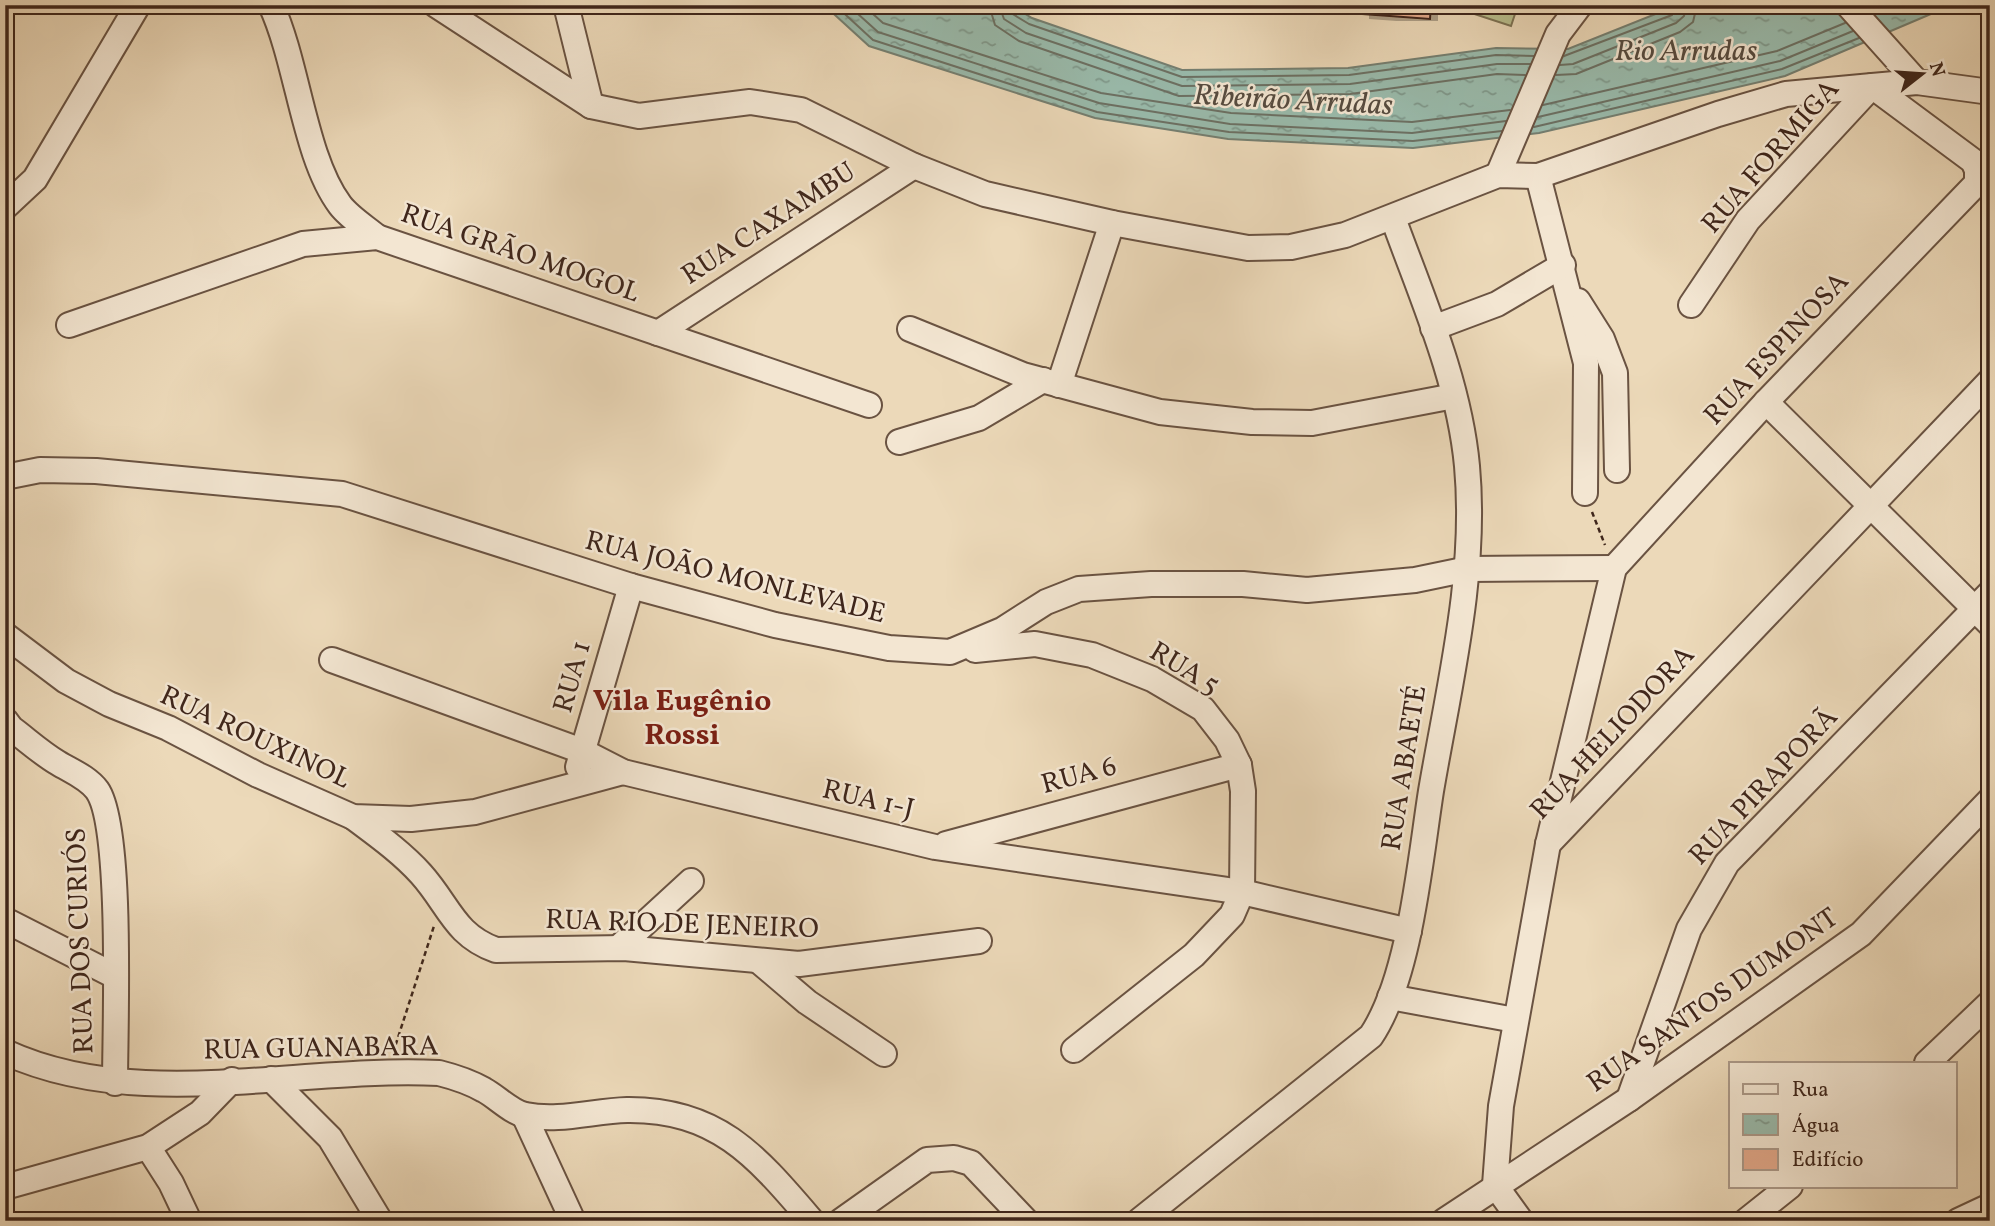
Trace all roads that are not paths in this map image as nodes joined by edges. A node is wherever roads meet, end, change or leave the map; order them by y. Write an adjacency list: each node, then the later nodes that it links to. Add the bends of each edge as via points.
1 (138, 5): 14 (street, via 35,179)
2 (271, 5): 17 (street, via 282,29 321,172 341,206)
3 (436, 5): 10 (street)
4 (566, 5): 10 (street)
5 (1579, 5): 12 (street, via 1558,34)
6 (1848, 5): 7 (street)
7 (1917, 82): 8 (street, RUA FORMIGA); 9 (street, RUA FORMIGA)
8 (1872, 86): 13 (street, via 1786,94); 19 (street, RUA FORMIGA, via 1748,220); 27 (street, RUA ESPINOSA, via 1973,161 1977,183)
9 (1990, 92)
10 (592, 106): 11 (street, via 639,116 750,102 801,110)
11 (914, 166): 16 (street, via 985,194); 23 (street, RUA CAXAMBU)
12 (1498, 175): 13 (street); 15 (street)
13 (1538, 176): 18 (street)
14 (5, 207)
15 (1393, 218): 16 (street, via 1345,235 1259,248); 21 (street, RUA ABAETÉ)
16 (1112, 223): 25 (street)
17 (377, 237): 20 (street, RUA GRÃO MOGOL, via 303,244); 23 (street, RUA GRÃO MOGOL)
18 (1565, 275): 21 (street); 30 (street, via 1612,359); 32 (street, via 1586,363)
19 (1691, 305)
20 (69, 325)
21 (1433, 328): 26 (street, RUA ABAETÉ)
22 (910, 329): 25 (street)
23 (658, 333): 28 (street, RUA GRÃO MOGOL)
24 (1990, 381): 33 (street, RUA HELIODORA)
25 (1051, 383): 26 (street, via 1160,412 1252,422 1312,423); 29 (street, via 979,418)
26 (1454, 396): 35 (street, RUA ABAETÉ, via 1466,466)
27 (1766, 402): 33 (street); 34 (street, RUA ESPINOSA)
28 (869, 405)
29 (899, 442)
30 (1617, 470)
31 (5, 477): 36 (street, RUA JOÃO MONLEVADE, via 40,470 96,471 342,494)
32 (1585, 493)
33 (1870, 506): 37 (street); 48 (street, RUA HELIODORA)
34 (1614, 568): 35 (street, RUA JOÃO MONLEVADE); 48 (street)
35 (1468, 569): 39 (street, RUA JOÃO MONLEVADE, via 1415,580 1307,590 1230,584 1079,589); 53 (street, RUA ABAETÉ)
36 (631, 586): 39 (street, RUA JOÃO MONLEVADE, via 775,625 889,649); 42 (street, RUA 1)
37 (1985, 609): 68 (street, RUA PIRAPORÃ, via 1727,863 1689,929)
38 (5, 635): 47 (street, RUA ROUXINOL, via 66,681 109,704)
39 (950, 652): 43 (street, RUA 5, via 1035,644 1092,655 1152,679 1203,709)
40 (332, 660): 42 (street, RUA 1-J)
41 (5, 720): 57 (street, RUA DOS CURIÓS, via 97,791 108,818 113,856)
42 (582, 751): 44 (street, RUA 1-J); 45 (street, RUA 1)
43 (1239, 765): 49 (street, RUA 6); 51 (street, RUA 5)
44 (623, 772): 45 (street, RUA ROUXINOL); 49 (street, RUA 1-J)
45 (574, 785): 47 (street, RUA ROUXINOL, via 475,812 411,819)
46 (1990, 800): 68 (street, RUA SANTOS DUMONT, via 1861,934)
47 (353, 817): 55 (street, RUA RIO DE JENEIRO, via 398,851 461,930 477,943 496,950)
48 (1548, 844): 60 (street, RUA HELIODORA)
49 (935, 847): 51 (street, RUA 1-J)
50 (691, 881): 55 (street)
51 (1242, 892): 53 (street, RUA 1-J); 61 (street, via 1232,915 1194,956)
52 (5, 920): 57 (street)
53 (1409, 931): 58 (street, RUA ABAETÉ)
54 (979, 941): 56 (street, RUA RIO DE JENEIRO, via 799,964)
55 (618, 948): 56 (street, RUA RIO DE JENEIRO)
56 (760, 962): 63 (street, via 807,1002)
57 (115, 976): 67 (street, RUA DOS CURIÓS)
58 (1390, 997): 60 (street); 75 (street, RUA ABAETÉ, via 1371,1036)
59 (1990, 1003): 64 (street)
60 (1515, 1020): 72 (street, RUA HELIODORA)
61 (1074, 1050)
62 (5, 1052): 67 (street, RUA GUANABARA, via 52,1071)
63 (884, 1054)
64 (1928, 1062)
65 (271, 1079): 66 (street, RUA GUANABARA); 69 (street, RUA GUANABARA, via 439,1073 484,1090); 77 (street, via 330,1138)
66 (232, 1080): 67 (street, RUA GUANABARA); 70 (street, via 200,1114)
67 (115, 1083)
68 (1629, 1099): 72 (street, RUA SANTOS DUMONT)
69 (524, 1115): 78 (street); 79 (street, RUA GUANABARA, via 568,1117 625,1110 709,1125 730,1137 775,1177)
70 (148, 1147): 71 (street); 76 (street)
71 (7, 1184)
72 (1495, 1185): 83 (street, RUA SANTOS DUMONT); 84 (street)
73 (1787, 1188): 85 (street)
74 (1988, 1211): 86 (street)
75 (1161, 1212): 82 (street, RUA ABAETÉ)
76 (189, 1221)
77 (380, 1221)
78 (573, 1221)
79 (812, 1221)
80 (841, 1221): 81 (street, via 927,1160 954,1158 971,1163)
81 (1026, 1221)
82 (1139, 1221)
83 (1444, 1221)
84 (1521, 1221)
85 (1746, 1221)
86 (1958, 1221)

